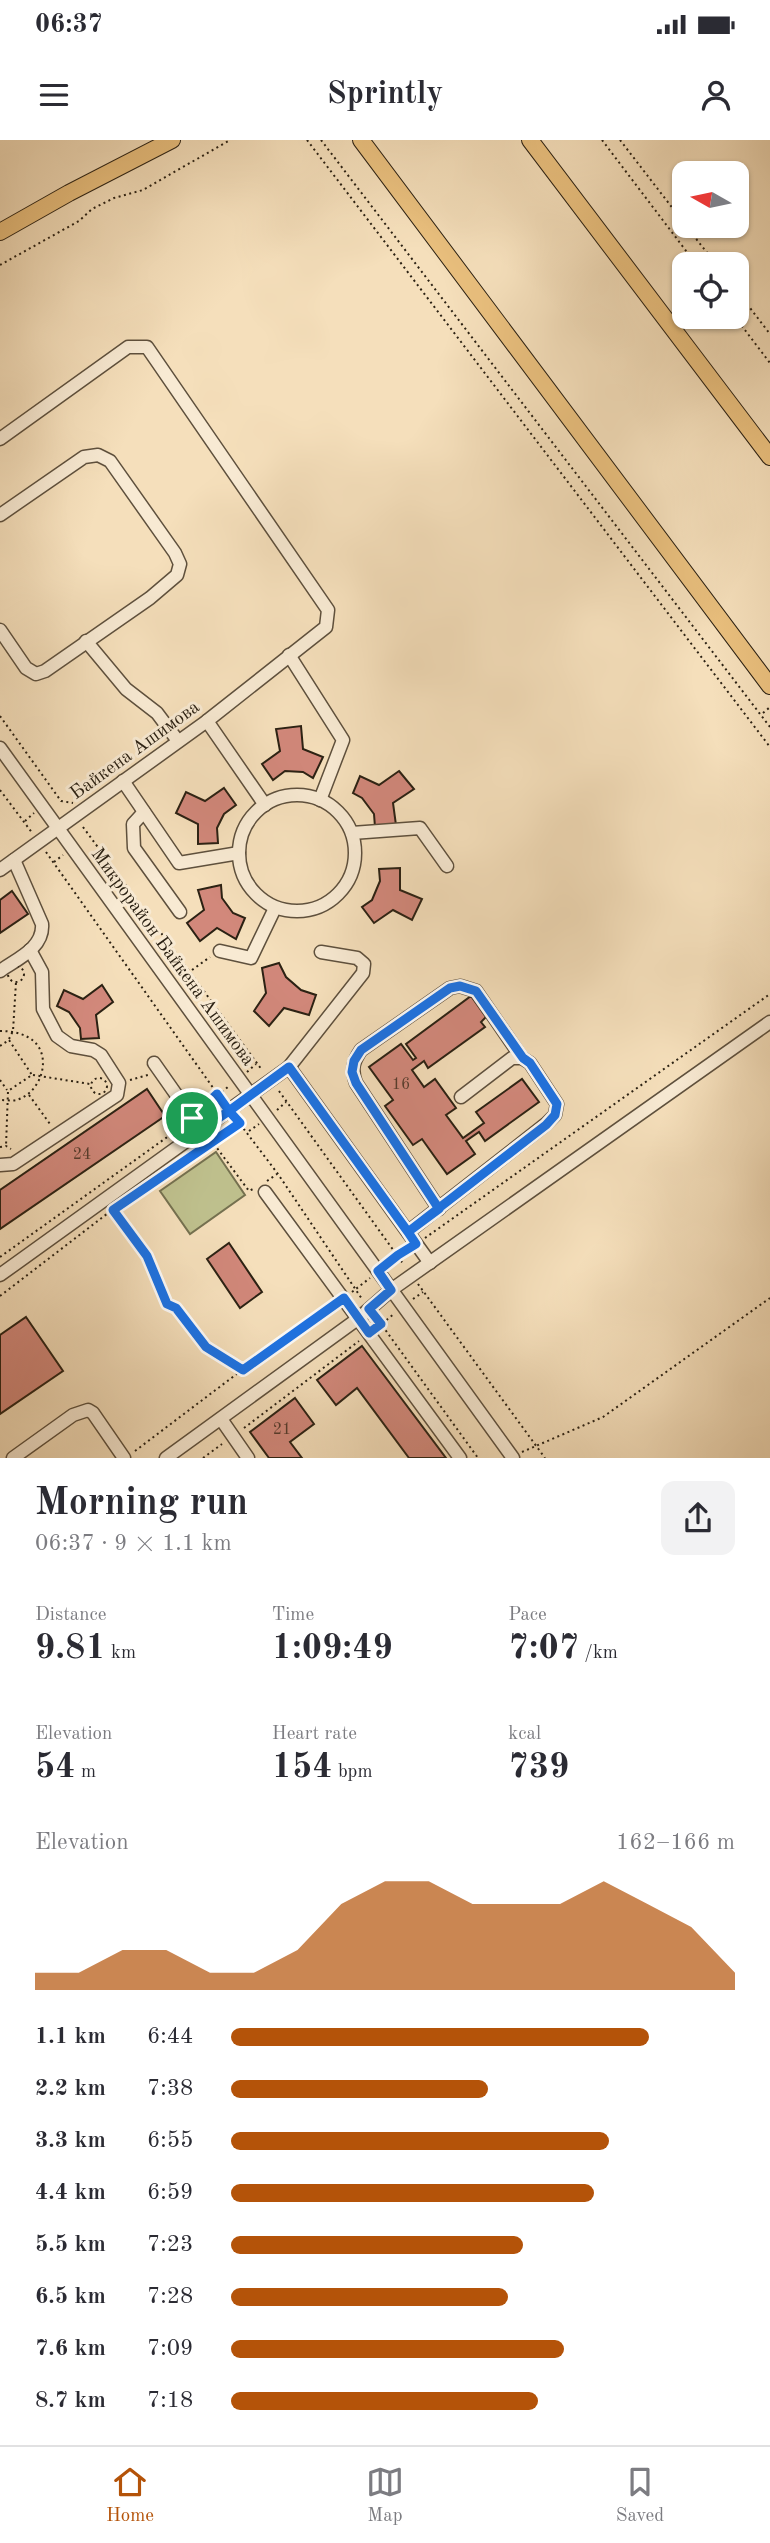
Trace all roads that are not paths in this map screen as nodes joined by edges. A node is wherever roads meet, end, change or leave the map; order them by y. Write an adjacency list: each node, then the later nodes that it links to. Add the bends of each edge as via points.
1 (172, 140): 4 (main road)
2 (360, 140): 11 (main road)
3 (530, 140): 6 (main road)
4 (0, 232)
5 (0, 439): 10 (street, Байкена Ашимова, via 128,347 147,347 328,610 326,627)
6 (770, 457)
7 (0, 515): 9 (street, via 84,457 98,455 110,461 175,553 180,564 177,575)
8 (0, 630): 9 (street, via 26,668 36,674)
9 (86, 641): 13 (street, via 126,689 157,713)
10 (289, 655): 12 (street, Байкена Ашимова); 16 (street, via 342,740)
11 (770, 685)
12 (207, 721): 13 (street, Байкена Ашимова); 17 (street)
13 (178, 741): 15 (street, Байкена Ашимова)
14 (0, 748): 19 (street, Микрорайон Байкена Ашимова)
15 (123, 781): 18 (street); 19 (street, Байкена Ашимова)
16 (320, 800): 17 (street, via 291,795); 20 (street, via 342,816)
17 (265, 805): 21 (street, via 245,827)
18 (144, 812): 21 (street, via 179,863); 26 (street, via 133,824 134,848)
19 (58, 827): 22 (street, Байкена Ашимова); 35 (street, Микрорайон Байкена Ашимова)
20 (352, 833): 23 (street, via 420,828); 25 (street, via 353,871 330,902 313,910)
21 (239, 853): 25 (street, via 246,883)
22 (13, 860): 24 (street, Байкена Ашимова); 27 (street, via 42,924 38,944)
23 (447, 866)
24 (0, 870)
25 (275, 908): 28 (street, via 251,958)
26 (180, 912)
27 (30, 950): 30 (street); 38 (street, via 42,972 43,1009 57,1036 71,1046 101,1055 119,1083 117,1095 13,1164)
28 (220, 951)
29 (321, 953): 34 (street, via 358,958 364,964 363,973)
30 (0, 971)
31 (770, 1022): 42 (street)
32 (523, 1058): 36 (street, via 512,1058); 40 (street, via 557,1104 555,1115); 40 (street, via 476,991 460,986 439,995 361,1050 354,1061 356,1083)
33 (157, 1067): 37 (street)
34 (289, 1067): 35 (street); 41 (street)
35 (251, 1096): 37 (street); 44 (street, Микрорайон Байкена Ашимова)
36 (461, 1097)
37 (201, 1130): 43 (street)
38 (0, 1165)
39 (260, 1188): 45 (street)
40 (439, 1209): 41 (street)
41 (408, 1232): 42 (street)
42 (430, 1263): 44 (street)
43 (0, 1275)
44 (391, 1290): 45 (street); 47 (street, Микрорайон Байкена Ашимова)
45 (359, 1318): 46 (street); 52 (street)
46 (220, 1419): 50 (street); 51 (street)
47 (512, 1457)
48 (13, 1458): 49 (street, via 88,1410)
49 (125, 1458)
50 (166, 1458)
51 (248, 1458)
52 (460, 1458)

